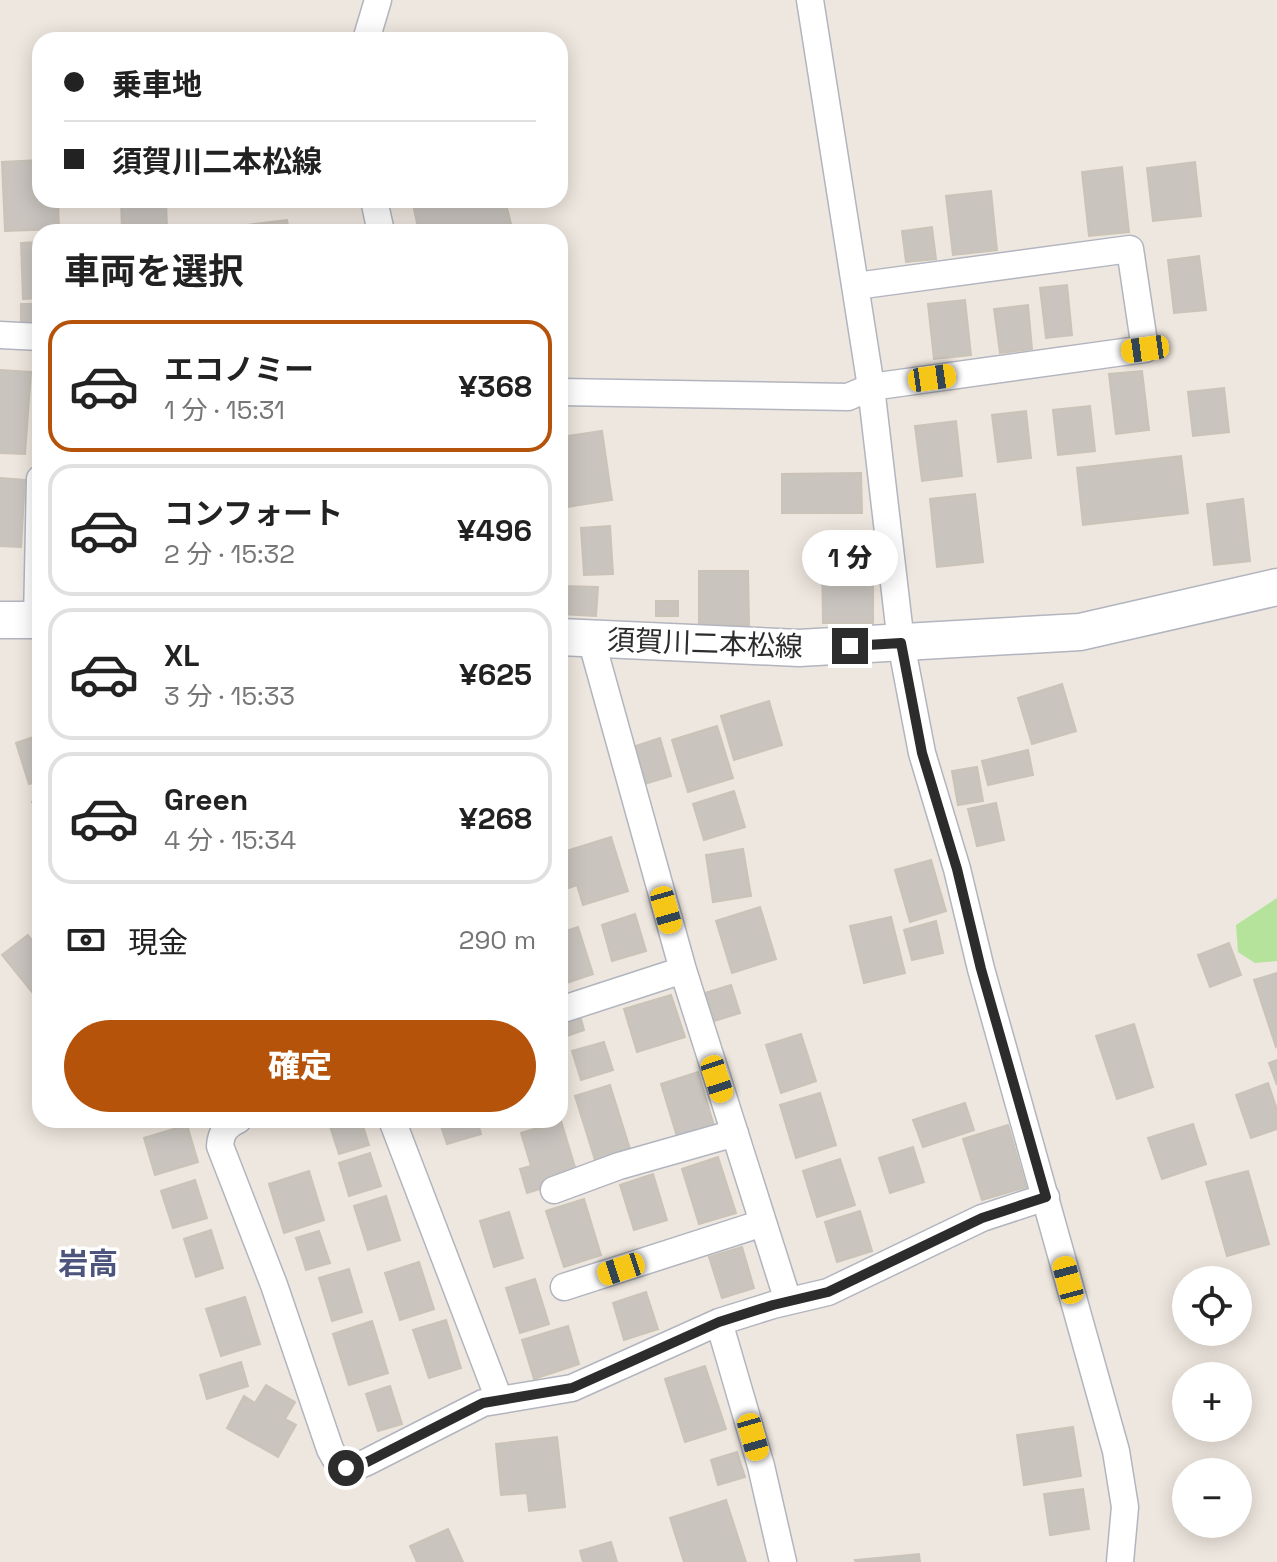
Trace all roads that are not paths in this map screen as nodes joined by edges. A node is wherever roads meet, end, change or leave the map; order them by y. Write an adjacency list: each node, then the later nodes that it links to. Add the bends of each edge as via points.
1 (378, 0): 3 (street)
2 (810, 0): 4 (street)
3 (368, 32)
4 (856, 286): 7 (street); 7 (street, via 1130,249 1145,349)
5 (0, 335): 6 (street)
6 (32, 337)
7 (871, 387): 8 (street, via 848,397); 13 (street)
8 (568, 392)
9 (1277, 587): 13 (main road, 須賀川二本松線, via 1080,632)
10 (0, 620): 11 (main road)
11 (32, 620)
12 (575, 638): 13 (main road, 須賀川二本松線, via 799,648); 14 (street)
13 (901, 643): 20 (street, via 922,753)
14 (683, 970): 15 (street); 18 (street)
15 (568, 1007)
16 (226, 1128): 25 (street, via 220,1146 338,1465 354,1468 458,1414)
17 (395, 1128): 25 (street)
18 (735, 1133): 19 (street); 21 (street)
19 (554, 1190)
20 (1046, 1197): 23 (street, via 982,1218 828,1292); 27 (street, via 1116,1451 1125,1507)
21 (763, 1223): 22 (street); 23 (street)
22 (564, 1287)
23 (788, 1301): 24 (street)
24 (719, 1322): 25 (street, via 572,1388); 26 (street)
25 (499, 1399)
26 (783, 1562)
27 (1120, 1562)

